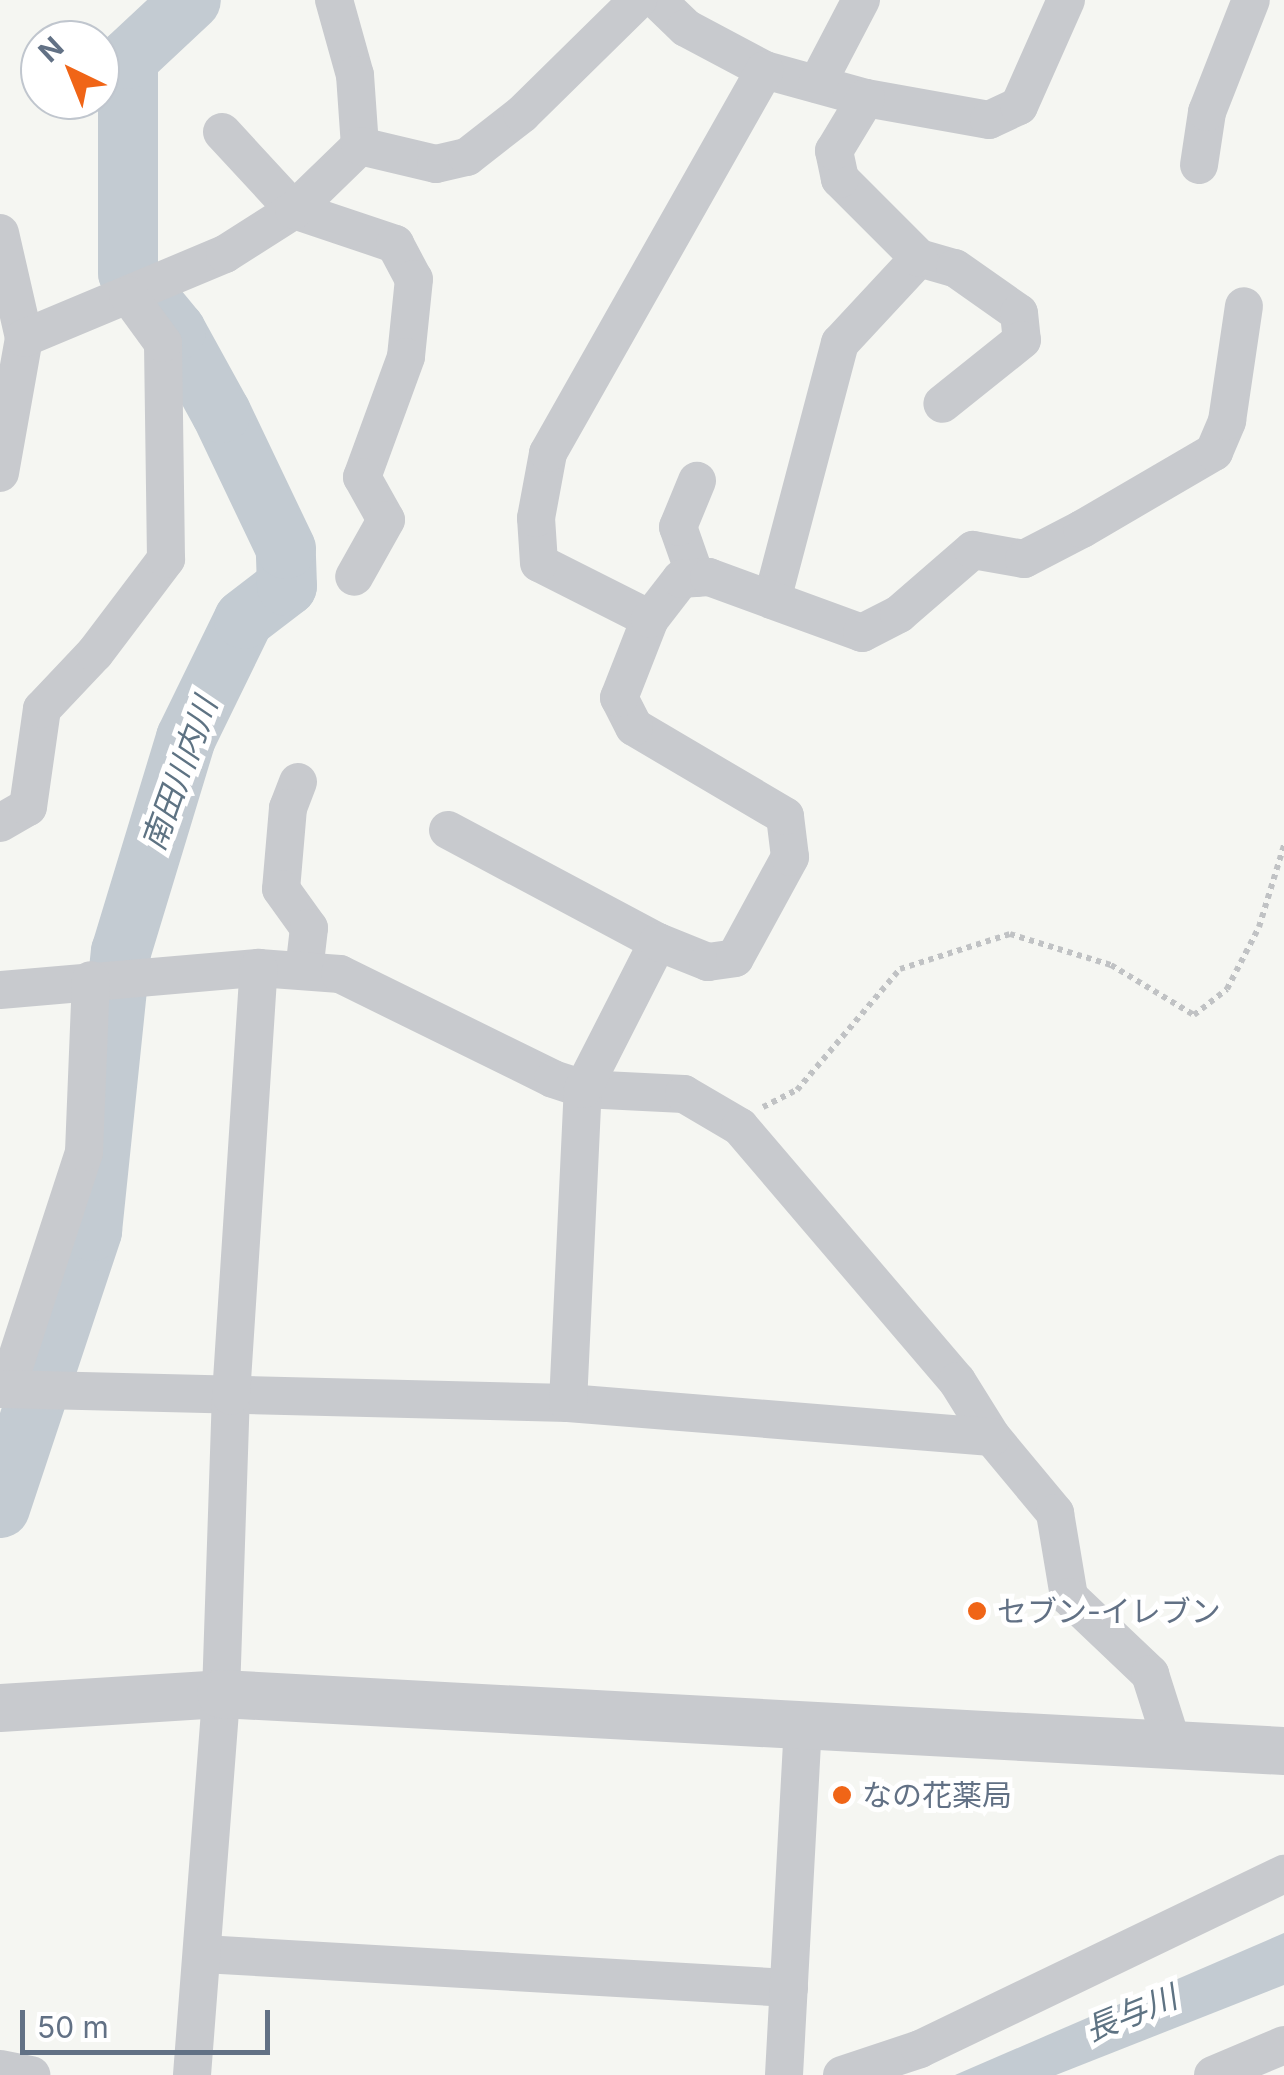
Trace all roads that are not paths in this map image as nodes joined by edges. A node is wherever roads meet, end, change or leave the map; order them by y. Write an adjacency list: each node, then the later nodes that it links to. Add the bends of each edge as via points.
1 (334, 0): 11 (street, via 356,75)
2 (638, 0): 11 (street, via 522,114 467,157 436,164)
3 (658, 0): 7 (street, via 686,28)
4 (862, 0): 8 (street)
5 (1066, 0): 9 (street, via 1019,106 989,120)
6 (1251, 0): 12 (street, via 1207,112)
7 (765, 70): 8 (street); 25 (street, via 548,453 536,518 539,563)
8 (817, 84): 9 (street)
9 (866, 98): 15 (street, via 834,151 840,179)
10 (222, 132): 13 (street)
11 (360, 146): 13 (street)
12 (1199, 164)
13 (294, 210): 16 (street, via 225,254); 22 (street, via 395,244 414,279 406,358 362,478 386,520)
14 (0, 233): 18 (street)
15 (920, 258): 19 (street, via 955,268 1019,313 1022,340); 24 (street, via 840,343)
16 (128, 295): 18 (street); 27 (street, via 163,343 166,559 95,653 42,709 28,807)
17 (1244, 306): 24 (street, via 1227,421 1214,452 1024,559 973,550 899,614 862,633)
18 (24, 338): 20 (street)
19 (942, 404)
20 (0, 473)
21 (697, 480): 23 (street, via 678,527)
22 (354, 577)
23 (696, 578): 24 (street); 25 (street, via 681,579)
24 (772, 600)
25 (650, 619): 29 (street, via 619,698 634,727 785,816 790,856 735,958 708,962)
26 (298, 782): 31 (street, via 288,808 281,888 309,928)
27 (0, 824)
28 (448, 830): 29 (street)
29 (658, 942): 34 (street)
30 (259, 968): 31 (street); 32 (street); 36 (street)
31 (304, 971): 34 (street, via 340,974)
32 (104, 979): 33 (street); 35 (street, via 84,1152)
33 (0, 990)
34 (583, 1090): 37 (street); 38 (street, via 684,1094 740,1126 957,1382)
35 (4, 1389): 36 (street)
36 (231, 1396): 37 (street); 39 (street)
37 (568, 1404): 38 (street)
38 (992, 1437): 42 (street, via 1055,1513 1069,1597 1150,1674)
39 (221, 1694): 40 (street); 41 (street); 45 (street)
40 (0, 1708)
41 (803, 1727): 42 (street); 46 (street)
42 (1173, 1746): 43 (street)
43 (1284, 1752)
44 (1284, 1874): 52 (street, via 920,2049)
45 (203, 1954): 46 (street); 50 (street)
46 (788, 1988): 51 (street)
47 (1284, 2045): 53 (street)
48 (0, 2069): 49 (street)
49 (31, 2075)
50 (192, 2075)
51 (784, 2075)
52 (842, 2075)
53 (1213, 2075)

